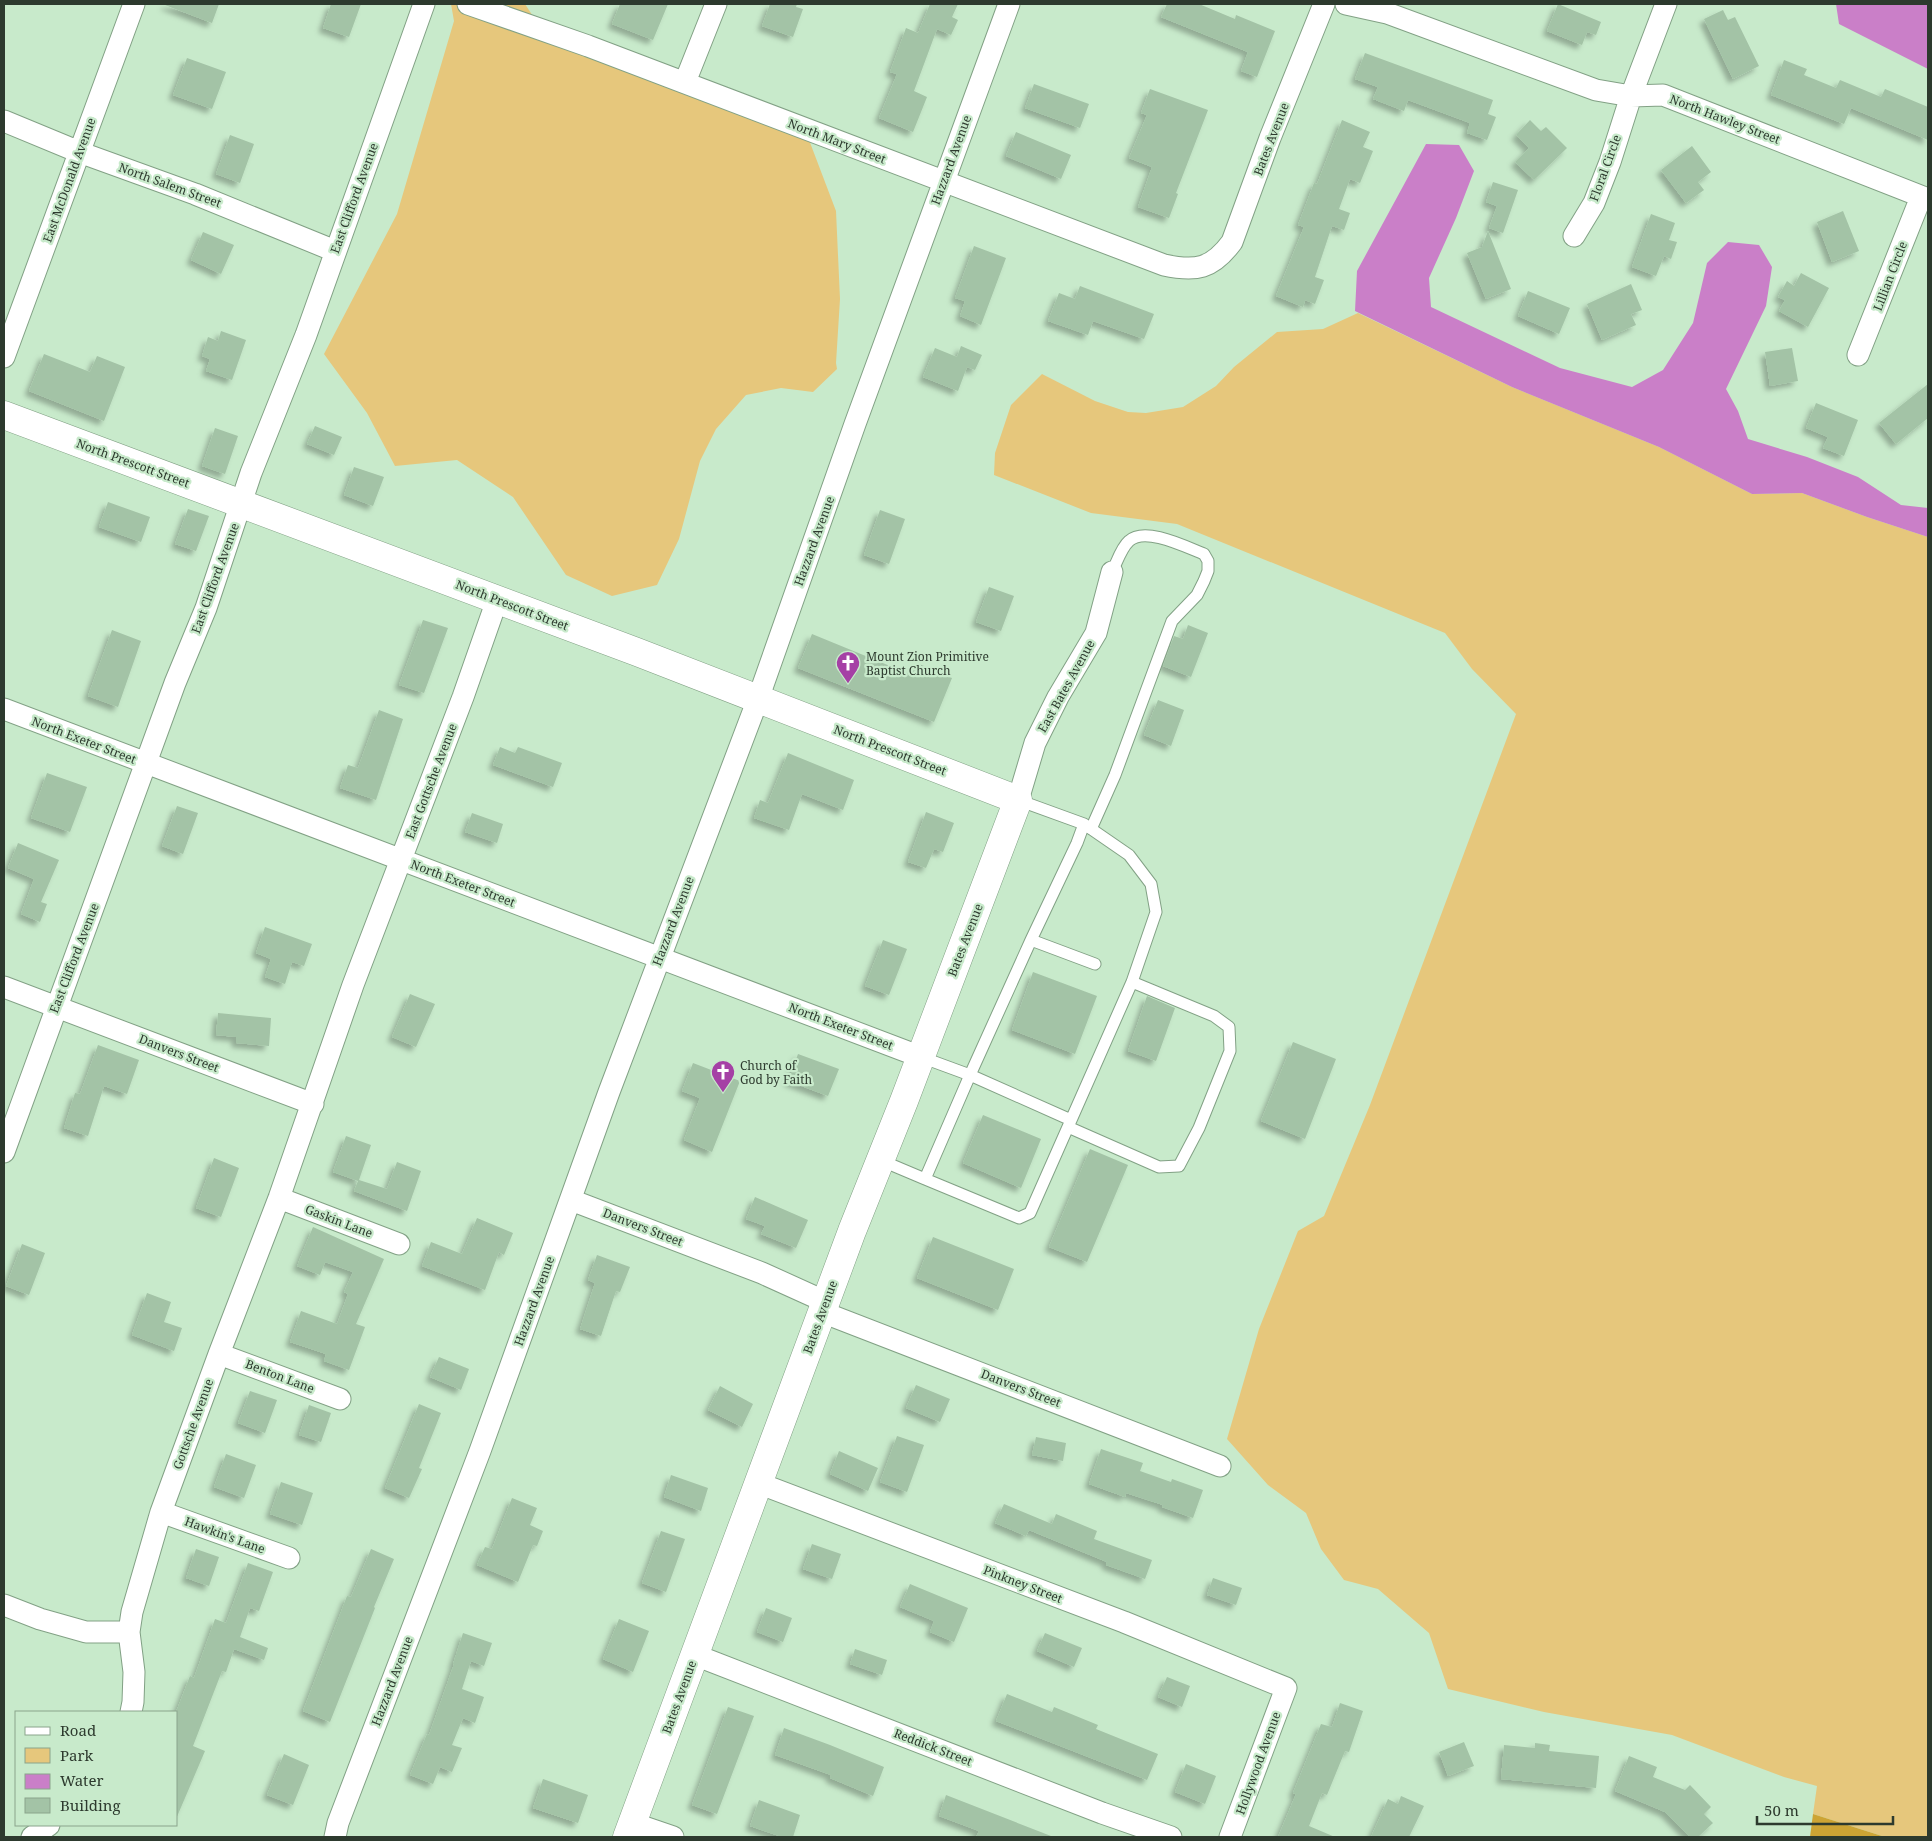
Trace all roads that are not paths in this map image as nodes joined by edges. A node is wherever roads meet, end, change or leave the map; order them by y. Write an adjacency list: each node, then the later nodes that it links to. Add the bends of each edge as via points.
1 (134, 4): 12 (street, East McDonald Avenue)
2 (424, 4): 16 (street, East Clifford Avenue)
3 (468, 4): 9 (street, North Mary Street)
4 (716, 4): 9 (street)
5 (1009, 4): 13 (street, Hazzard Avenue)
6 (1324, 4): 17 (street, Bates Avenue, via 1232,242 1222,255)
7 (1346, 4): 10 (street, North Hawley Street, via 1386,13 1596,90)
8 (1666, 4): 10 (street, Floral Circle)
9 (685, 82): 13 (street, North Mary Street)
10 (1631, 96): 14 (street, North Hawley Street, via 1663,96); 15 (street, Floral Circle, via 1594,203)
11 (4, 121): 12 (street, North Salem Street)
12 (80, 152): 16 (street, North Salem Street); 19 (street, East McDonald Avenue)
13 (944, 180): 17 (street, North Mary Street, via 1164,265 1181,269); 24 (street, Hazzard Avenue)
14 (1925, 198): 18 (street, Lillian Circle)
15 (1574, 236)
16 (335, 251): 21 (street, East Clifford Avenue)
17 (1206, 266)
18 (1858, 355)
19 (4, 357)
20 (4, 415): 21 (street, North Prescott Street)
21 (241, 504): 23 (street, North Prescott Street); 26 (street, East Clifford Avenue)
22 (1112, 572): 27 (street, East Bates Avenue, via 1096,633 1035,743); 28 (lane, via 1127,542 1149,534 1204,554 1208,561 1208,571 1197,595 1172,621 1115,774)
23 (497, 600): 24 (street, North Prescott Street); 29 (street, East Gottsche Avenue)
24 (758, 699): 27 (street, North Prescott Street); 31 (street, Hazzard Avenue)
25 (4, 709): 26 (street, North Exeter Street)
26 (147, 764): 29 (street, North Exeter Street); 35 (street, East Clifford Avenue)
27 (1018, 800): 28 (lane); 36 (street, Bates Avenue)
28 (1088, 827): 30 (lane, via 1077,843); 33 (lane, via 1129,855 1151,884 1156,912)
29 (400, 859): 31 (street, North Exeter Street); 38 (street, East Gottsche Avenue)
30 (1031, 940): 32 (lane); 37 (lane)
31 (660, 958): 36 (street, North Exeter Street); 44 (street, Hazzard Avenue)
32 (1095, 964)
33 (1132, 982): 39 (lane); 39 (lane, via 1214,1016 1229,1027 1230,1051 1199,1128 1179,1166 1158,1167)
34 (4, 987): 35 (street, Danvers Street)
35 (56, 1006): 38 (street, Danvers Street); 40 (street, East Clifford Avenue)
36 (921, 1057): 37 (lane); 41 (street, Bates Avenue)
37 (970, 1075): 39 (lane); 42 (lane)
38 (313, 1104): 43 (street, Gottsche Avenue)
39 (1069, 1123): 42 (lane, via 1030,1213 1019,1218)
40 (4, 1152)
41 (880, 1160): 42 (lane); 46 (street, Bates Avenue)
42 (925, 1179)
43 (279, 1198): 45 (street, Gaskin Lane); 47 (street, Gottsche Avenue)
44 (571, 1200): 46 (street, Danvers Street, via 762,1273); 61 (street, Hazzard Avenue)
45 (399, 1244)
46 (824, 1307): 49 (street, Danvers Street); 50 (street, Bates Avenue)
47 (219, 1354): 48 (street, Benton Lane); 51 (street, Gottsche Avenue)
48 (340, 1399)
49 (1220, 1466)
50 (758, 1483): 55 (street, Bates Avenue); 56 (street, Pinkney Street, via 1124,1622)
51 (161, 1512): 52 (street, Hawkin's Lane); 54 (street, Gottsche Avenue)
52 (289, 1558)
53 (4, 1605): 54 (street, via 86,1632)
54 (129, 1632): 57 (street, Gottsche Avenue, via 134,1672)
55 (695, 1656): 59 (street, Bates Avenue); 63 (street, Reddick Street)
56 (1286, 1688): 64 (street, Hollywood Avenue)
57 (131, 1711)
58 (48, 1826): 60 (street)
59 (630, 1830): 62 (street)
60 (32, 1837)
61 (335, 1837)
62 (673, 1837)
63 (1171, 1837)
64 (1230, 1837)

